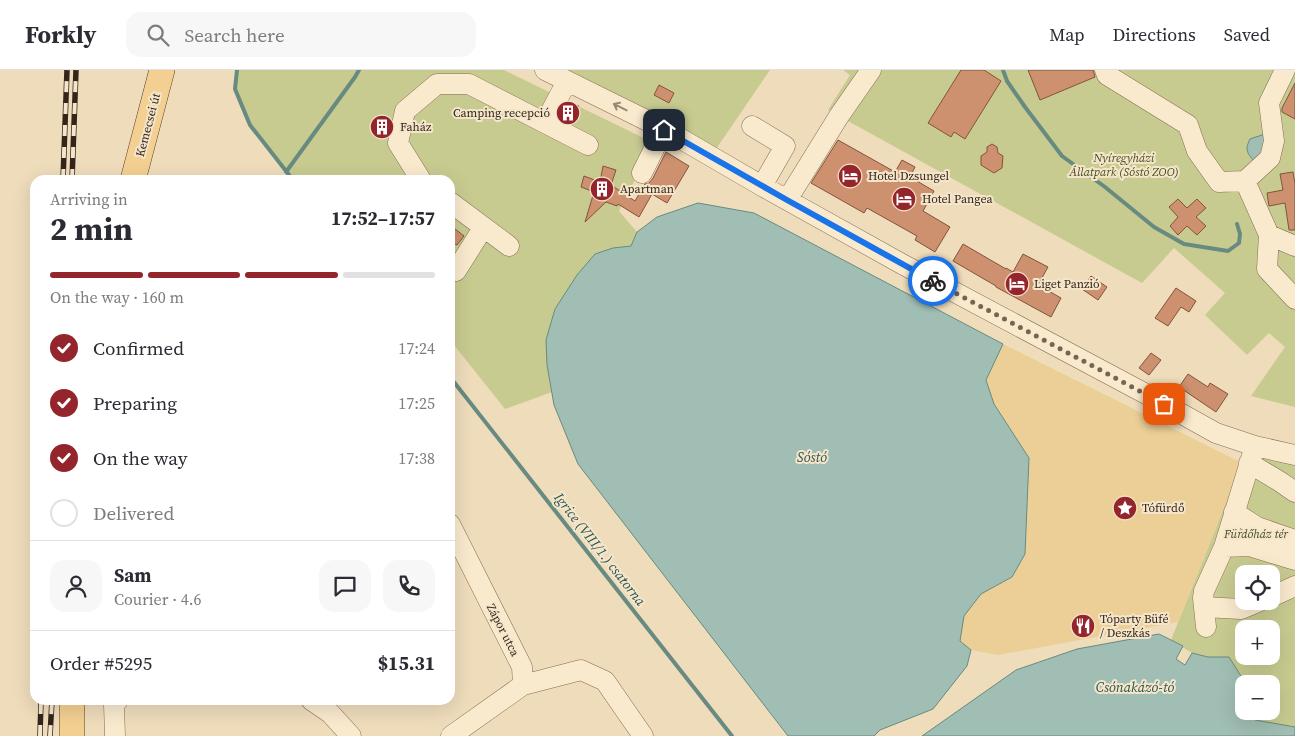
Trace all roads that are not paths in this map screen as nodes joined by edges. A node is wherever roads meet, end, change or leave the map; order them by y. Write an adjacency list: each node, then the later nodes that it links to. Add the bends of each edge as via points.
1 (162, 70): 12 (main road, Kemecsei út)
2 (545, 70): 6 (street)
3 (871, 70): 16 (street)
4 (1105, 70): 14 (street, via 1107,75 1188,125 1197,151 1219,182)
5 (1286, 70): 14 (street, via 1269,103 1274,142 1270,158)
6 (567, 81): 7 (street); 9 (street, one-way to 6)
7 (545, 123): 10 (street); 13 (street, via 469,84 438,84 405,111 398,143)
8 (752, 126): 15 (street, via 785,146)
9 (664, 130): 11 (street); 15 (street)
10 (588, 145)
11 (642, 173)
12 (134, 175)
13 (418, 175)
14 (1245, 181): 19 (street)
15 (762, 186): 16 (street)
16 (787, 200): 24 (street)
17 (455, 208): 18 (street)
18 (483, 228): 20 (street); 22 (street)
19 (1269, 235): 21 (street); 23 (street, via 1267,269)
20 (509, 246)
21 (1295, 246)
22 (456, 271)
23 (1295, 299)
24 (1252, 455): 25 (street); 26 (street); 27 (street)
25 (1295, 455)
26 (1295, 492)
27 (1234, 512): 28 (street); 32 (street)
28 (1257, 527): 30 (street); 31 (street, via 1255,540)
29 (455, 534): 37 (street, Zápor utca, via 522,667)
30 (1295, 540)
31 (1249, 546): 32 (street); 33 (street)
32 (1224, 547): 34 (street, via 1204,591)
33 (1295, 560)
34 (1204, 607): 35 (street); 36 (street)
35 (1235, 609)
36 (1206, 627)
37 (523, 684): 44 (street); 45 (street, via 581,670 605,682)
38 (72, 705): 41 (main road)
39 (115, 705): 42 (street)
40 (335, 707): 43 (street)
41 (72, 736)
42 (115, 736)
43 (351, 736)
44 (450, 736)
45 (643, 736)

